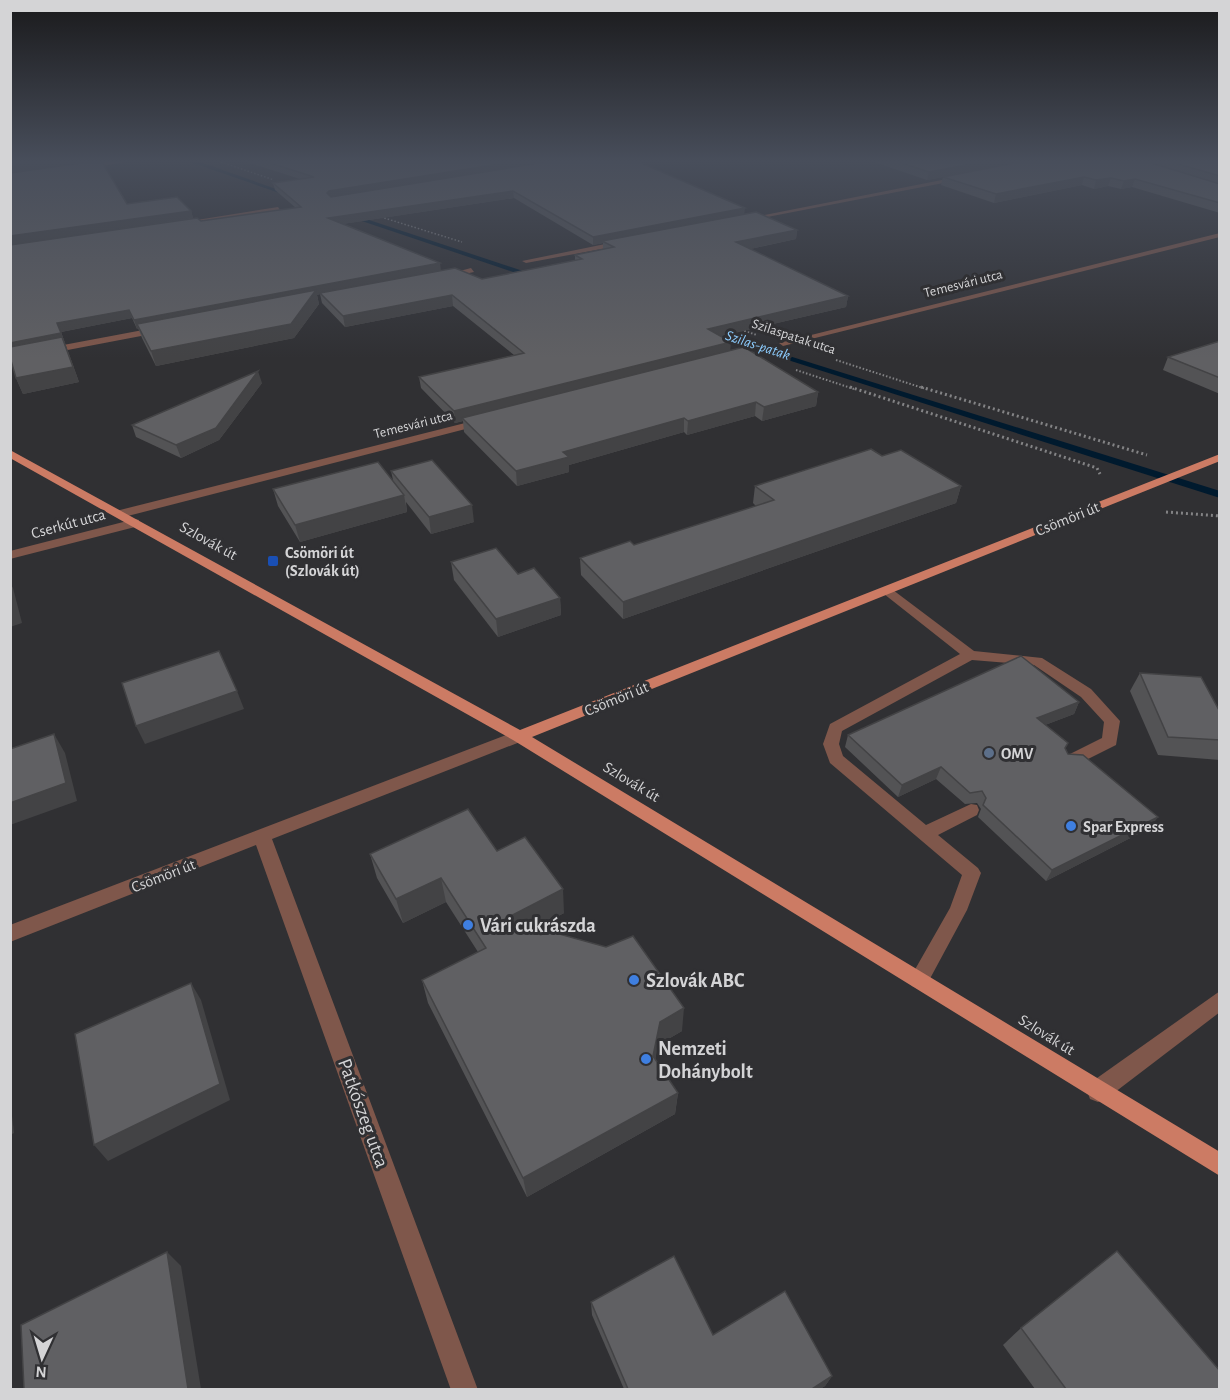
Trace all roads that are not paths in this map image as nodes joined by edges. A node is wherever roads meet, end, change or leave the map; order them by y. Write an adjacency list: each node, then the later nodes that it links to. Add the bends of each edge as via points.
1 (1220, 235): 7 (street, Temesvári utca)
2 (627, 242): 3 (street)
3 (525, 261)
4 (471, 270): 5 (street)
5 (436, 277)
6 (172, 328): 8 (street)
7 (783, 343)
8 (10, 358)
9 (497, 418): 12 (street, Temesvári utca)
10 (10, 453): 12 (main road, Szlovák út)
11 (1220, 457): 15 (main road, Csömöri út)
12 (120, 514): 13 (main road, Szlovák út)
13 (135, 523): 14 (street, Cserkút utca); 17 (main road, Szlovák út)
14 (10, 555)
15 (889, 591): 16 (street); 17 (main road, Csömöri út)
16 (970, 654): 18 (street, via 1037,661 1086,693 1112,721 1110,741); 20 (street, via 835,728 831,744 836,759)
17 (519, 736): 21 (street, Csömöri út); 23 (main road, Szlovák út)
18 (1071, 761)
19 (971, 810): 20 (street)
20 (926, 833): 23 (street, via 972,873 958,910)
21 (262, 837): 22 (street, Csömöri út); 27 (street, Patkószeg utca)
22 (10, 934)
23 (919, 980): 25 (main road, Szlovák út)
24 (1220, 1000): 25 (street)
25 (1098, 1091): 26 (main road, Szlovák út)
26 (1220, 1165)
27 (465, 1389)

